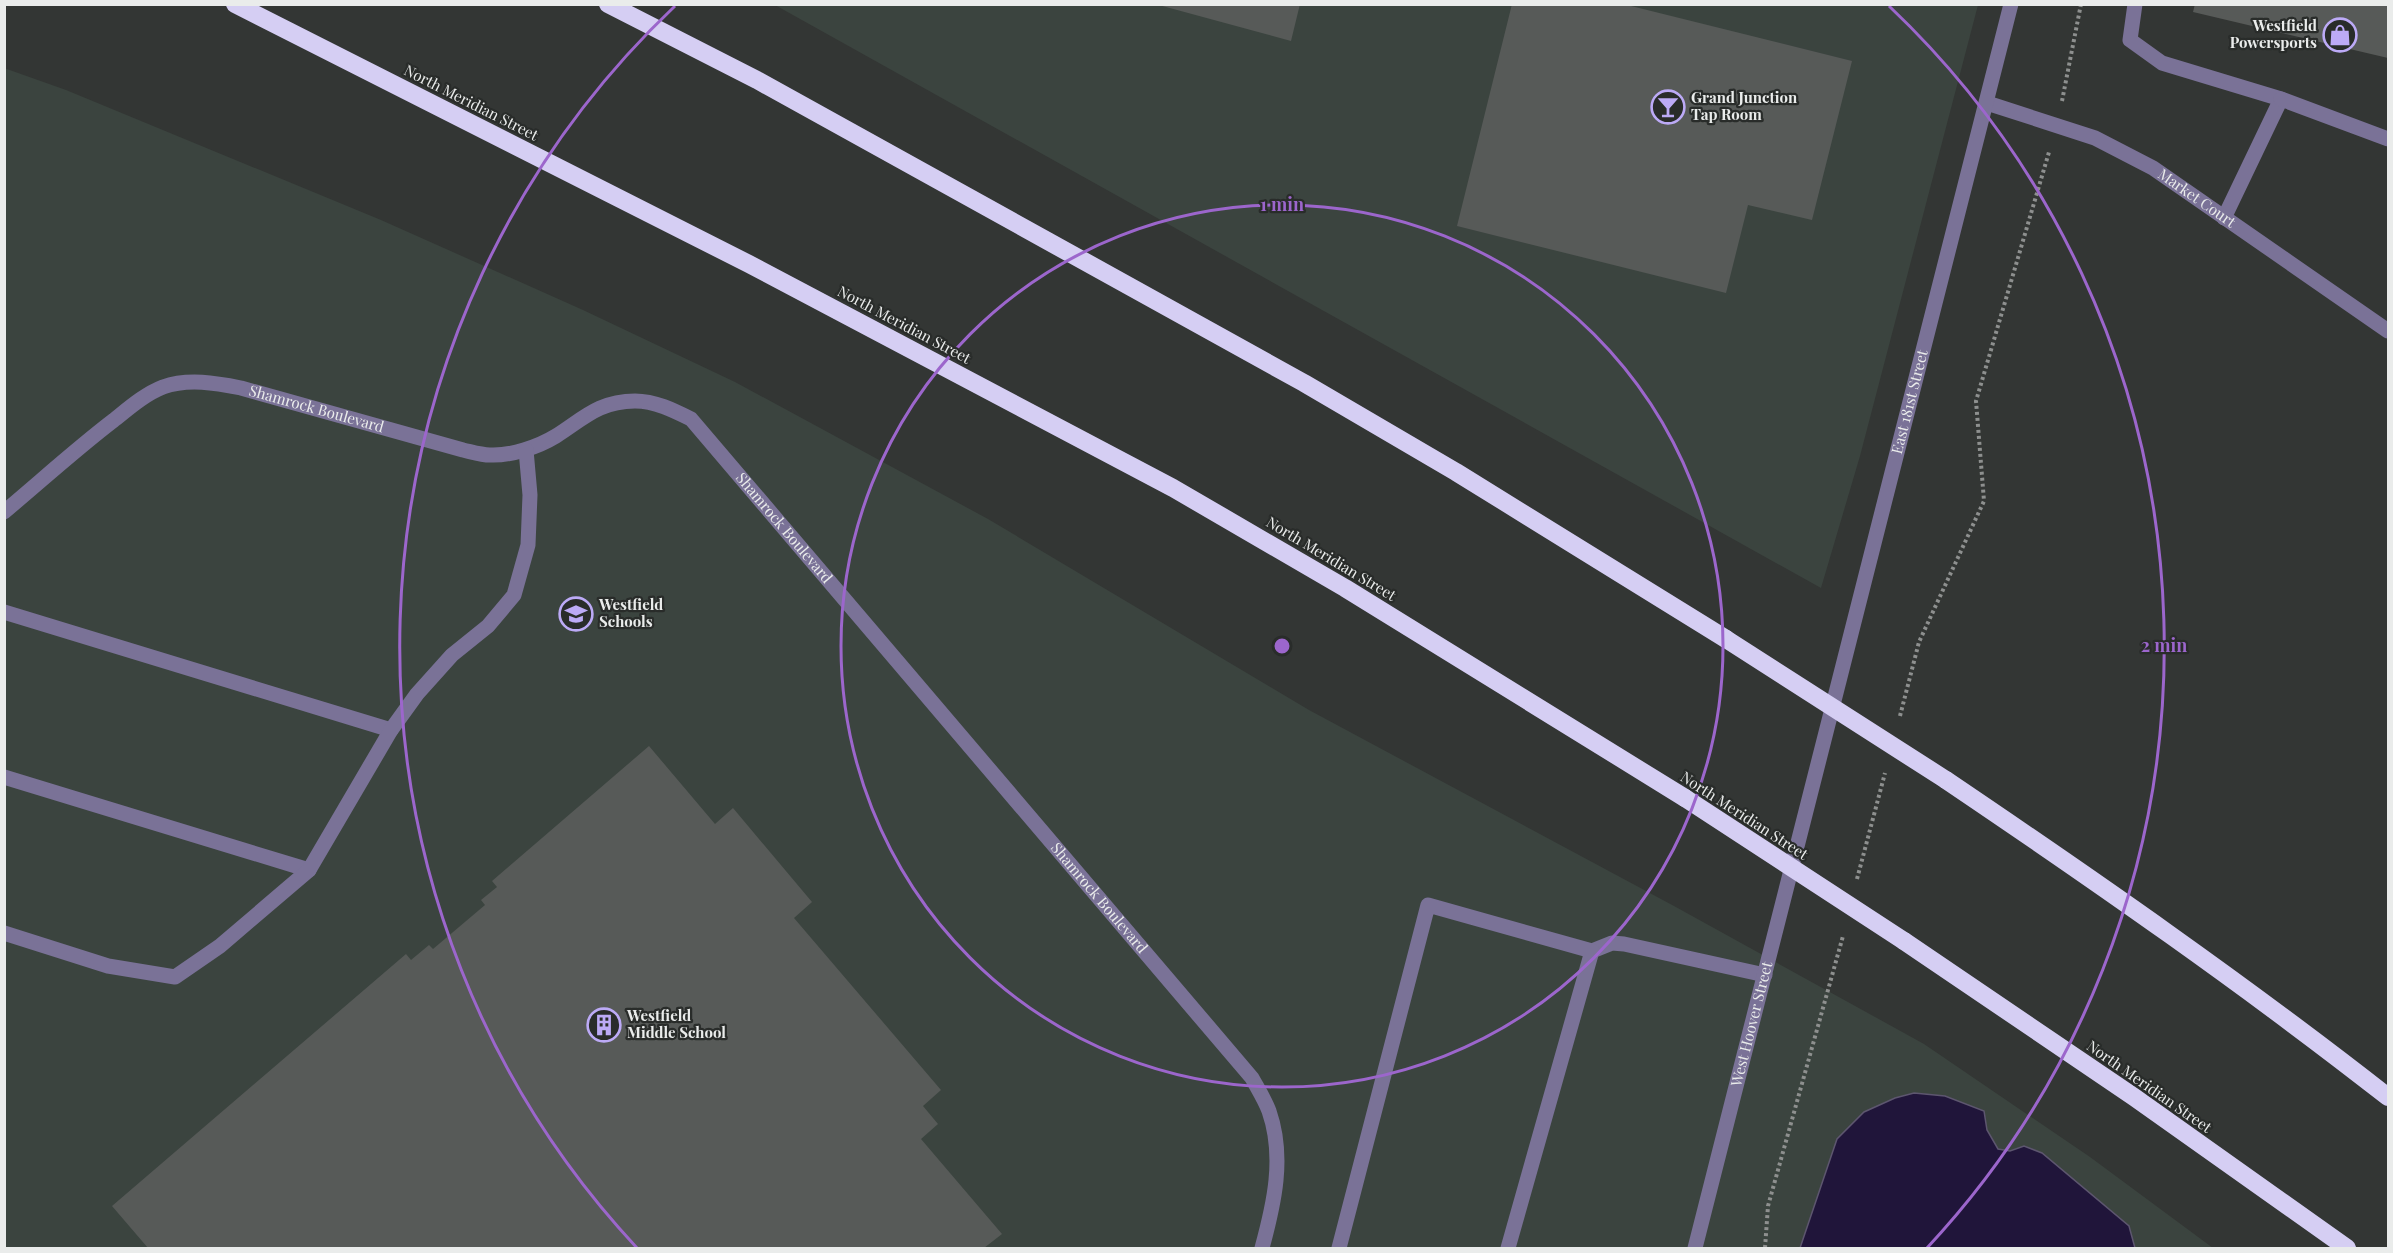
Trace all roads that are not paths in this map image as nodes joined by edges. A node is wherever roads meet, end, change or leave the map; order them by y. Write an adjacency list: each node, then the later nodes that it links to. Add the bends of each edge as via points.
1 (236, 4): 25 (highway, North Meridian Street, bridge, via 749,264 1173,488 1345,588 1685,798 1904,941)
2 (608, 4): 20 (highway, bridge, via 757,80 1304,383 1466,478 1946,780 2121,898)
3 (2012, 4): 6 (street, East 181st Street)
4 (2135, 4): 5 (street, via 2130,39 2162,63)
5 (2281, 99): 7 (street); 8 (street)
6 (1987, 103): 8 (street, Market Court, via 2096,138 2153,168); 15 (street, East 181st Street)
7 (2388, 139)
8 (2224, 218): 9 (street, Market Court)
9 (2388, 331)
10 (526, 450): 11 (street, Shamrock Boulevard, via 491,455 463,450 241,388 211,382 185,383 164,387 140,400); 13 (street, via 530,495 528,545 514,595 488,626 452,655); 21 (street, Shamrock Boulevard, via 555,437 584,415 609,405 635,401 664,406 691,419 1252,1078 1269,1112 1278,1154 1275,1197)
11 (4, 512)
12 (4, 612): 13 (street)
13 (391, 730): 16 (street)
14 (4, 777): 16 (street)
15 (1810, 799): 19 (street, West Hoover Street)
16 (309, 870): 17 (street, via 220,946 176,977 108,966)
17 (4, 933)
18 (1592, 951): 19 (street, via 1612,943 1624,944); 22 (street, via 1428,905); 23 (street)
19 (1765, 975): 24 (street, West Hoover Street)
20 (2388, 1096)
21 (1262, 1248)
22 (1339, 1248)
23 (1508, 1248)
24 (1695, 1248)
25 (2347, 1248)

